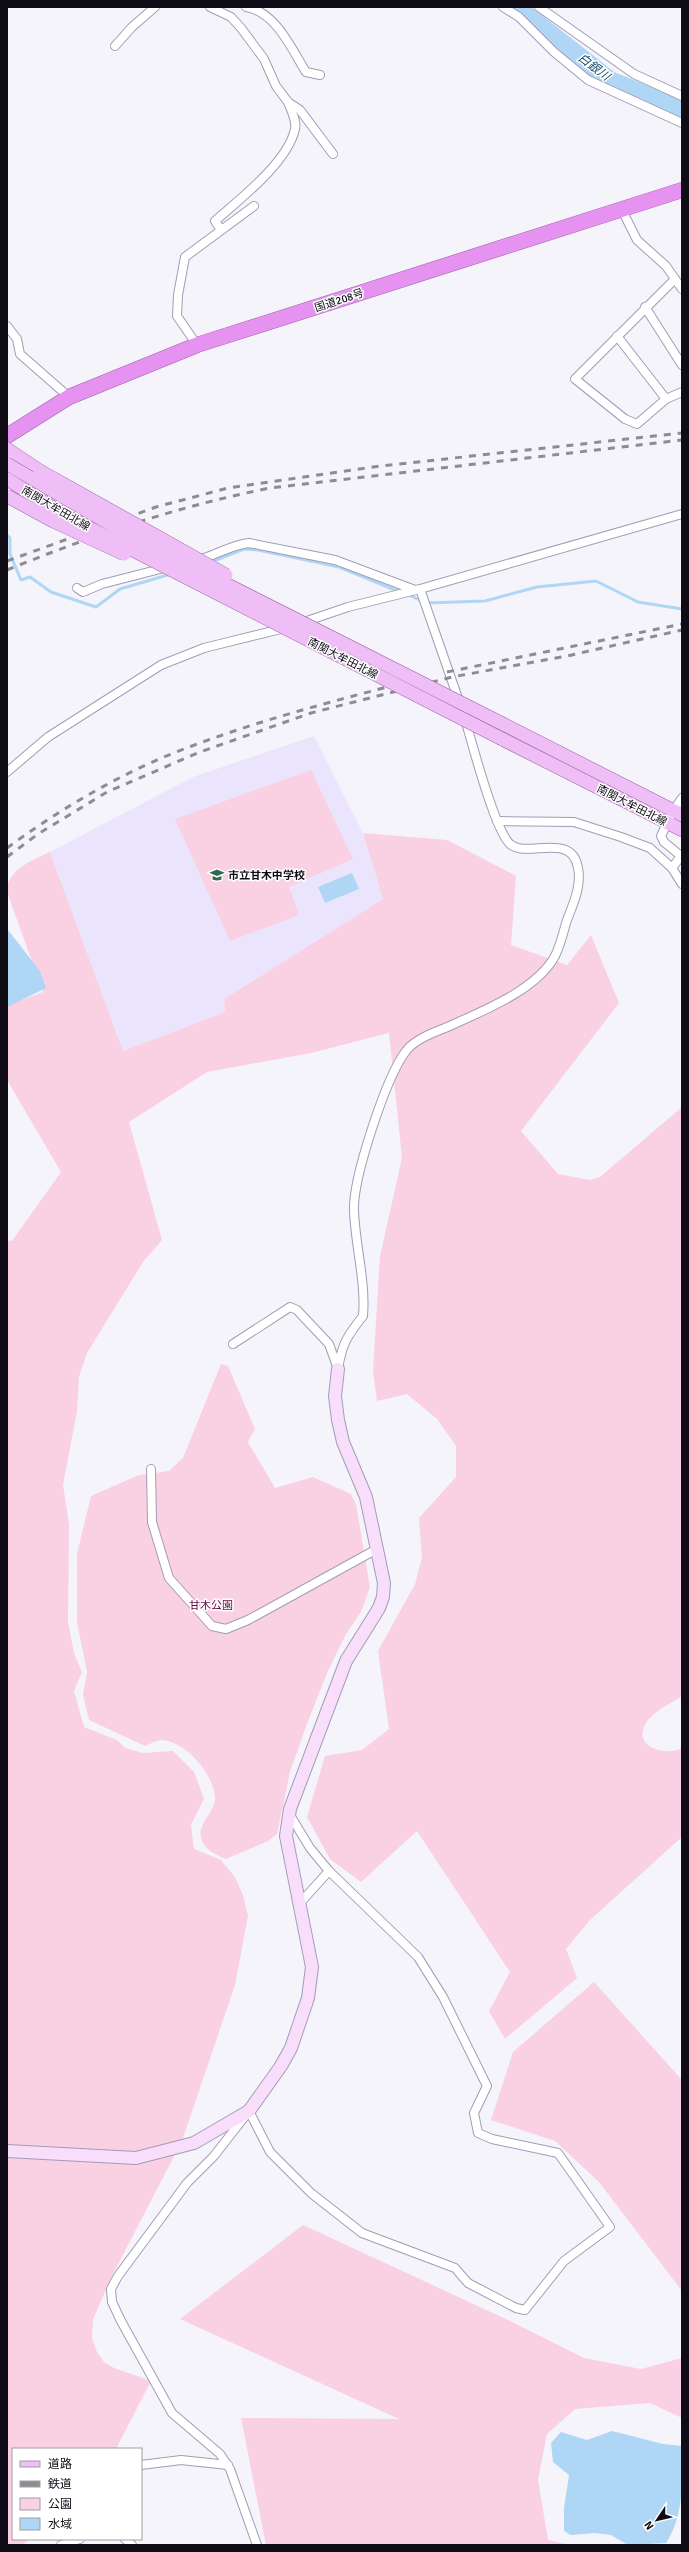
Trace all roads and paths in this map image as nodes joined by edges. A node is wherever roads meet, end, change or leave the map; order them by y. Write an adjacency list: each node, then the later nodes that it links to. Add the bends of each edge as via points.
1 (155, 7): 6 (street)
2 (246, 7): 7 (street, via 260,12 280,30 306,72)
3 (503, 7): 10 (street, via 519,17 554,52 588,80)
4 (539, 7): 8 (street, via 634,74)
5 (217, 8): 9 (street, via 231,17 241,28 264,59 276,86)
6 (115, 46)
7 (320, 75)
8 (682, 96)
9 (288, 102): 11 (street, via 300,110); 15 (street, via 296,128 289,145 251,189 215,221)
10 (682, 123)
11 (333, 154)
12 (682, 190): 14 (highway, 国道208号)
13 (254, 206): 15 (street)
14 (622, 210): 16 (street, via 637,240 666,266); 21 (highway, 国道208号)
15 (221, 230): 21 (street, via 185,257 177,316)
16 (675, 279): 17 (street); 18 (street)
17 (682, 290)
18 (646, 307): 20 (street); 22 (street)
19 (7, 326): 24 (street, via 17,339 20,354)
20 (617, 336): 25 (street); 25 (street, via 575,379 625,419 637,424)
21 (197, 345): 24 (highway, 国道208号)
22 (682, 365)
23 (682, 392): 25 (street)
24 (69, 397): 26 (highway, 国道208号)
25 (666, 399)
26 (7, 436)
27 (7, 450): 35 (main road, bridge, via 245,586)
28 (7, 464): 35 (main road, 南関大牟田北線, bridge, via 127,534)
29 (7, 479): 34 (main road, 南関大牟田北線, bridge, via 68,517)
30 (7, 496): 34 (main road, bridge, via 107,547)
31 (682, 514): 33 (street)
32 (77, 588): 33 (street, via 83,592 91,591 102,584 213,556 249,542 335,560)
33 (417, 590): 36 (street, via 348,607 253,637 204,648 161,665 48,737); 39 (street, via 450,671)
34 (218, 594): 40 (main road, 南関大牟田北線, bridge)
35 (271, 607): 38 (main road, 南関大牟田北線, bridge)
36 (7, 772)
37 (682, 798): 38 (street)
38 (678, 813): 40 (street)
39 (497, 821): 42 (street, via 574,822 650,848); 45 (street, via 509,844 518,849 557,848 574,857 579,876 577,892 556,955 544,971 530,984 427,1036 406,1050 390,1081 356,1184 354,1209 363,1316 346,1337 341,1348)
40 (668, 823): 41 (main road, 南関大牟田北線); 42 (street, via 661,836 664,842 681,856 680,861)
41 (682, 830)
42 (672, 868): 43 (street)
43 (682, 884)
44 (233, 1344): 45 (street, via 290,1308 297,1310 329,1344)
45 (338, 1369): 47 (street, via 338,1420 343,1442 366,1497)
46 (151, 1469): 47 (street, via 152,1522 169,1578 212,1626 226,1629 248,1620)
47 (377, 1549): 48 (street, via 384,1582 383,1597 346,1661 290,1809)
48 (290, 1815): 49 (street, via 310,1848); 50 (street, via 286,1836)
49 (329, 1871): 50 (street); 51 (street, via 418,1957 444,1997 487,2086 474,2113 478,2133 492,2139 558,2153 610,2227 564,2261 525,2310 516,2308 468,2283 455,2268 362,2233 311,2193 270,2152)
50 (300, 1903): 51 (street, via 312,1967 308,1998 291,2048)
51 (249, 2110): 52 (street, via 203,2140 136,2158); 54 (street, via 214,2156 187,2183 111,2289 112,2302 121,2321 172,2413 220,2454)
52 (7, 2151)
53 (142, 2465): 54 (street, via 181,2460)
54 (228, 2466): 57 (street)
55 (77, 2540): 56 (street)
56 (61, 2545)
57 (257, 2545)

